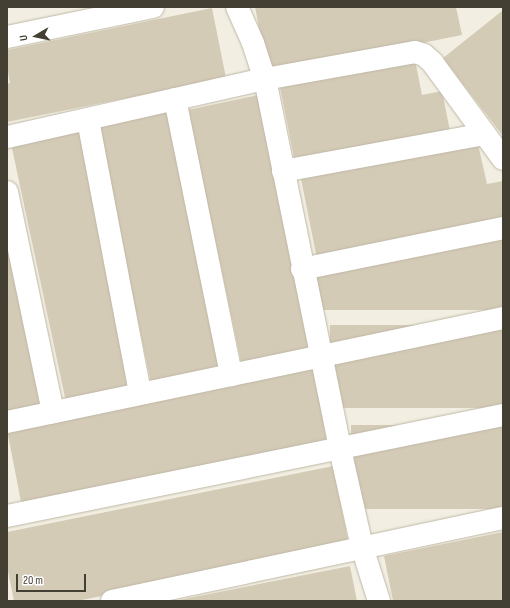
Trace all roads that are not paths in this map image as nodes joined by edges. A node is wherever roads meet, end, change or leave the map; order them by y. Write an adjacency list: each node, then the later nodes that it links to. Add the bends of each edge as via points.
1 (153, 7): 3 (street)
2 (237, 7): 4 (street)
3 (7, 37)
4 (265, 79): 5 (street); 7 (street, via 415,52 432,62); 10 (street)
5 (175, 99): 6 (street); 16 (street)
6 (88, 120): 8 (street); 17 (street)
7 (485, 134): 9 (street); 10 (street)
8 (7, 137)
9 (503, 159)
10 (283, 171): 13 (street)
11 (7, 192): 18 (street)
12 (503, 228): 13 (street)
13 (302, 269): 15 (street)
14 (503, 318): 15 (street)
15 (320, 356): 16 (street); 21 (street)
16 (231, 375): 17 (street)
17 (140, 393): 18 (street)
18 (53, 412): 20 (street)
19 (503, 415): 21 (street)
20 (7, 422)
21 (340, 449): 22 (street); 24 (street)
22 (7, 516)
23 (503, 518): 24 (street)
24 (362, 547): 25 (street); 26 (street)
25 (112, 601)
26 (379, 601)

